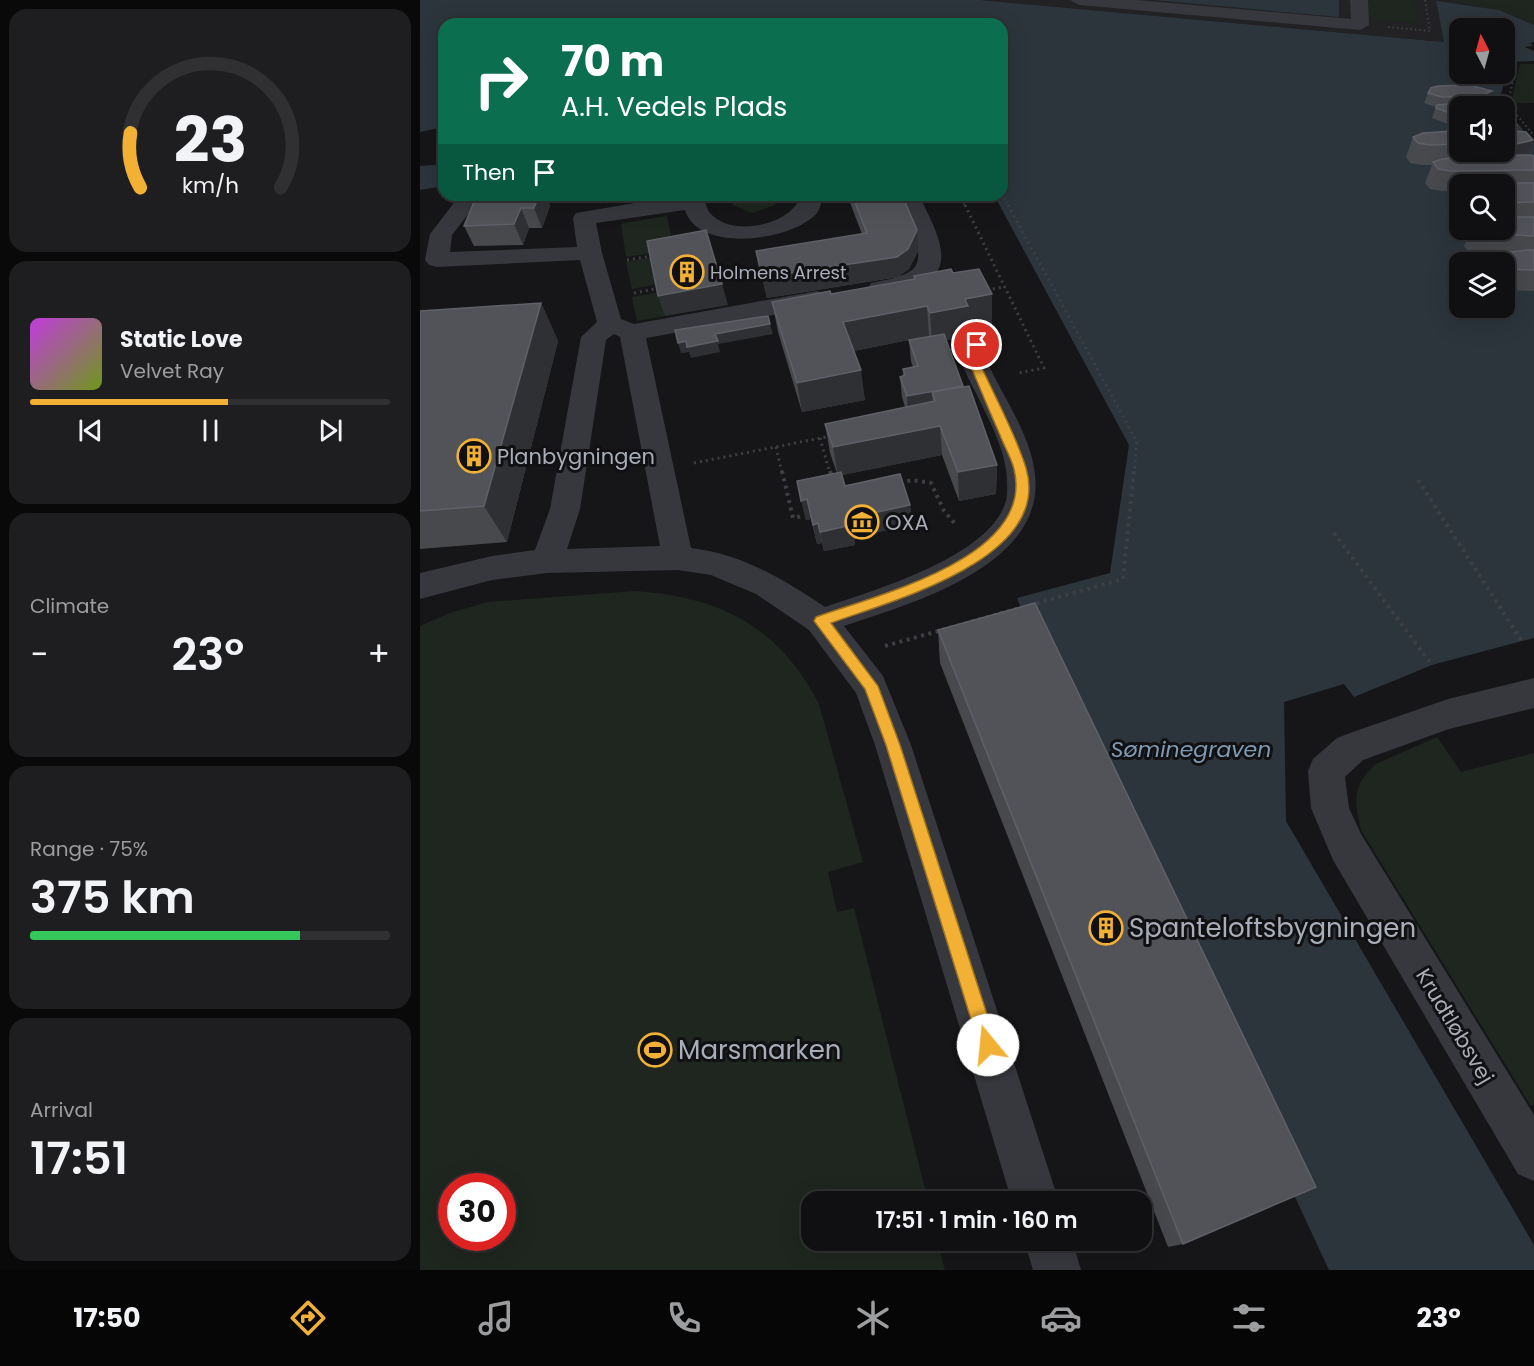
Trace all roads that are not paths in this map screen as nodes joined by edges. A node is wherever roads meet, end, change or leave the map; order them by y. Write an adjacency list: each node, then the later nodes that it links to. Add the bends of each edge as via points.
1 (1079, 0): 2 (street, via 1360,25)
2 (1359, 0)
3 (466, 201): 10 (street)
4 (581, 201): 9 (street)
5 (682, 201): 9 (street)
6 (694, 201): 7 (street, via 698,216 719,229 749,233 784,225 804,214)
7 (810, 201)
8 (911, 201): 12 (street, via 932,252 932,263 907,283)
9 (584, 218): 11 (street)
10 (430, 234): 11 (street, via 437,260)
11 (592, 260): 12 (street)
12 (621, 328): 14 (street, via 661,470); 15 (street, via 594,337 565,509)
13 (977, 345): 17 (street, via 973,359 1020,469 1022,496 1014,516 990,548 947,575)
14 (678, 558): 15 (street); 17 (street, via 716,563 766,585)
15 (547, 561): 16 (street, via 492,568)
16 (420, 586)
17 (821, 621): 20 (street, via 871,686 893,745)
18 (1534, 693): 19 (street, Krudtløbsvej, via 1448,714 1350,749 1326,771 1330,808 1347,847)
19 (1534, 1158)
20 (1033, 1191)
21 (1051, 1251): 22 (street)
22 (1057, 1270)

